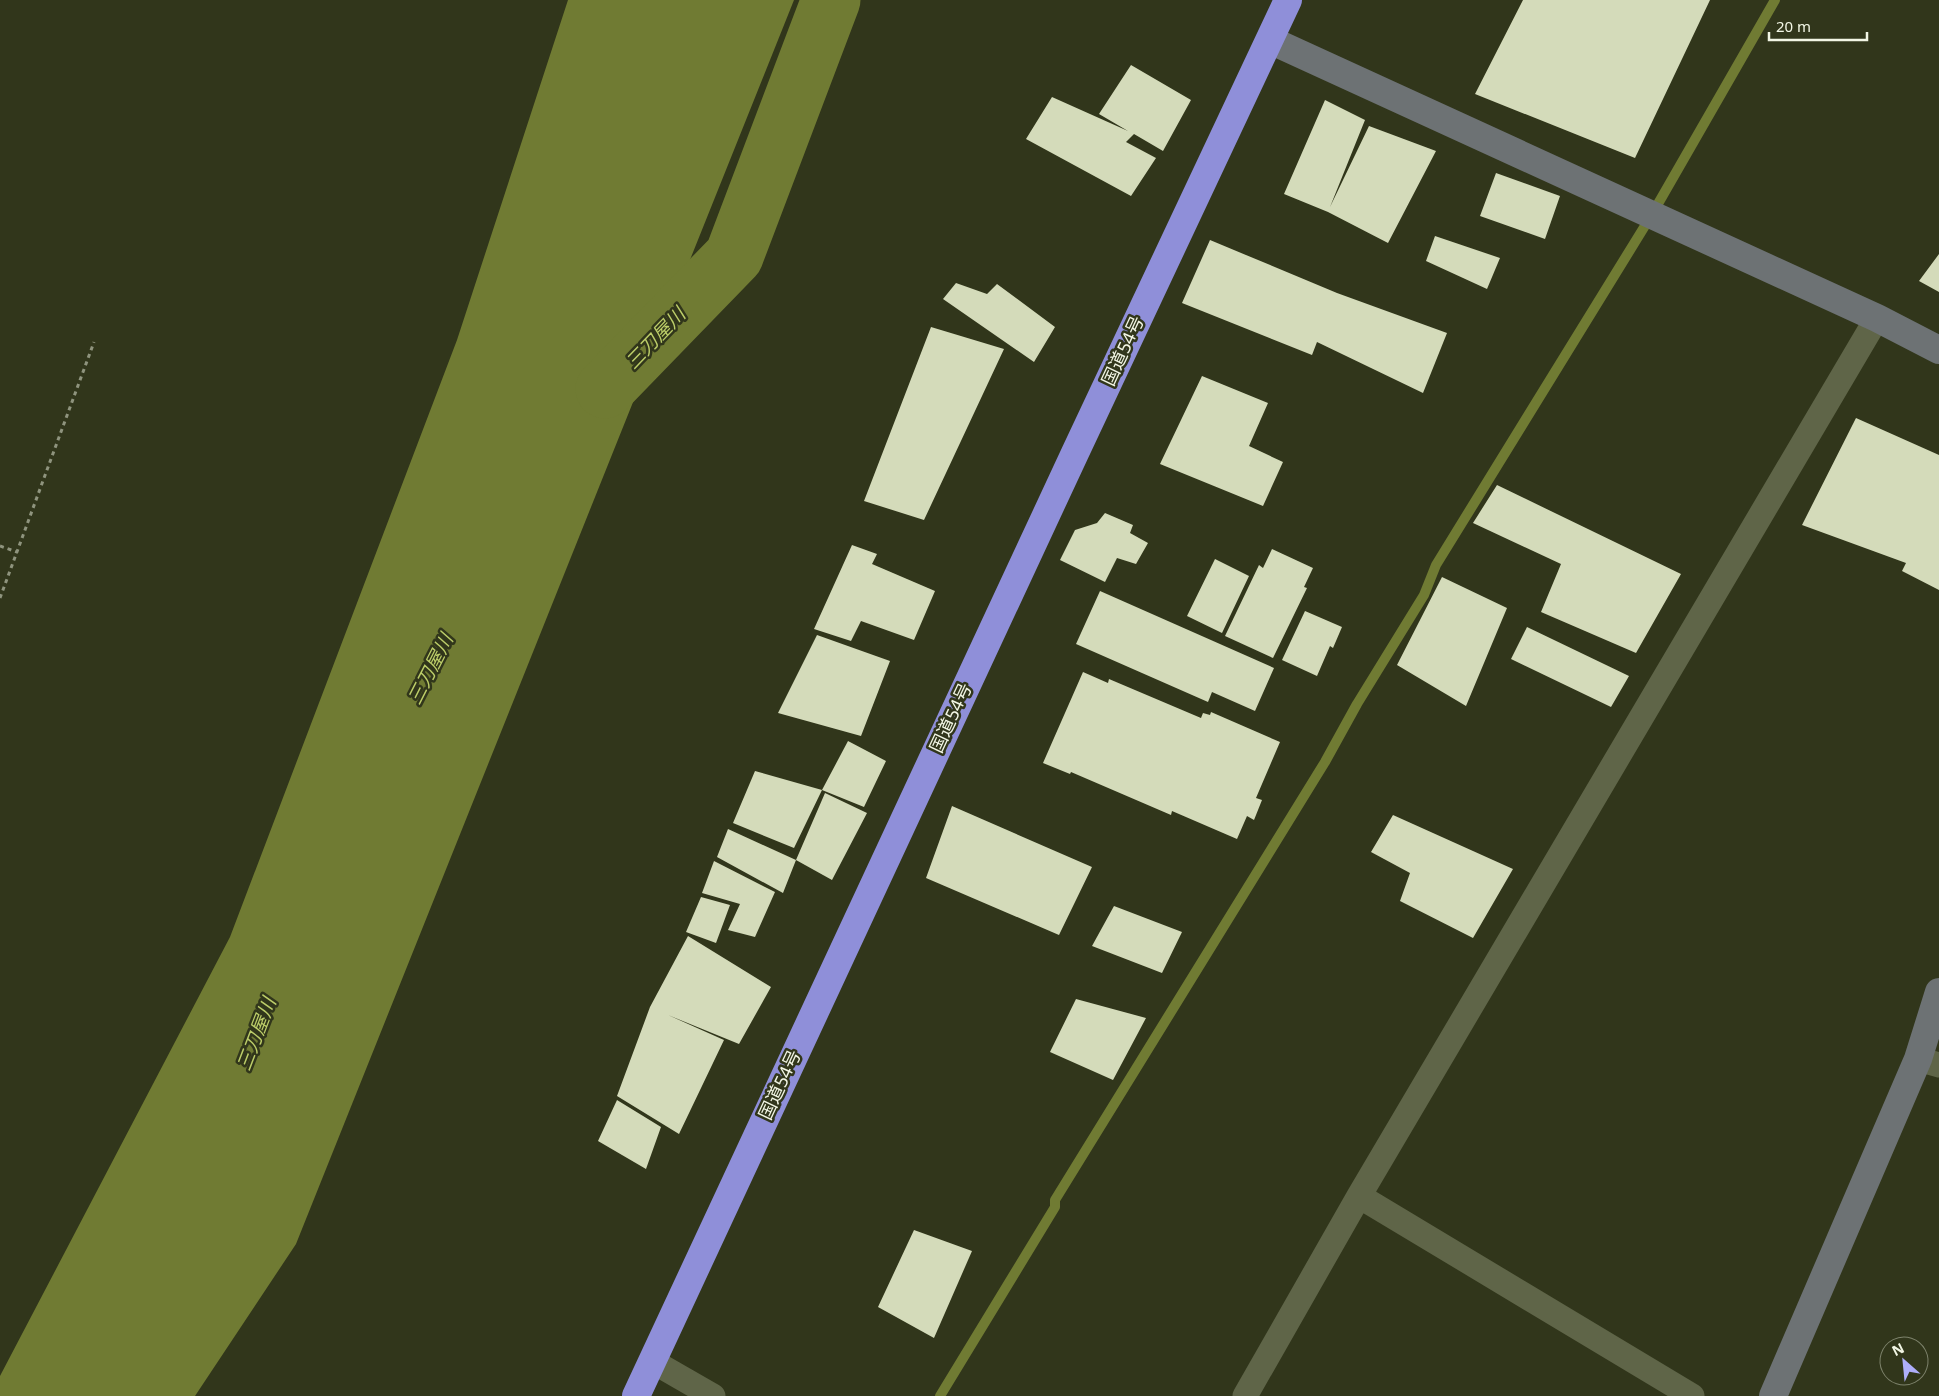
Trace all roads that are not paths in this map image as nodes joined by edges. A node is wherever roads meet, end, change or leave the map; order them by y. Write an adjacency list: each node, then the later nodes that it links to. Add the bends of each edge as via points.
1 (1288, 0): 3 (highway, 国道54号)
2 (1294, 0): 3 (highway, 国道54号)
3 (1270, 40): 4 (street); 9 (highway, 国道54号)
4 (1877, 318): 5 (street); 8 (street)
5 (1939, 350)
6 (1939, 992): 7 (street)
7 (1929, 1062): 14 (street)
8 (1359, 1196): 12 (street); 13 (street)
9 (652, 1361): 10 (highway, 国道54号); 11 (street)
10 (636, 1396)
11 (714, 1396)
12 (1245, 1396)
13 (1692, 1396)
14 (1773, 1396)

